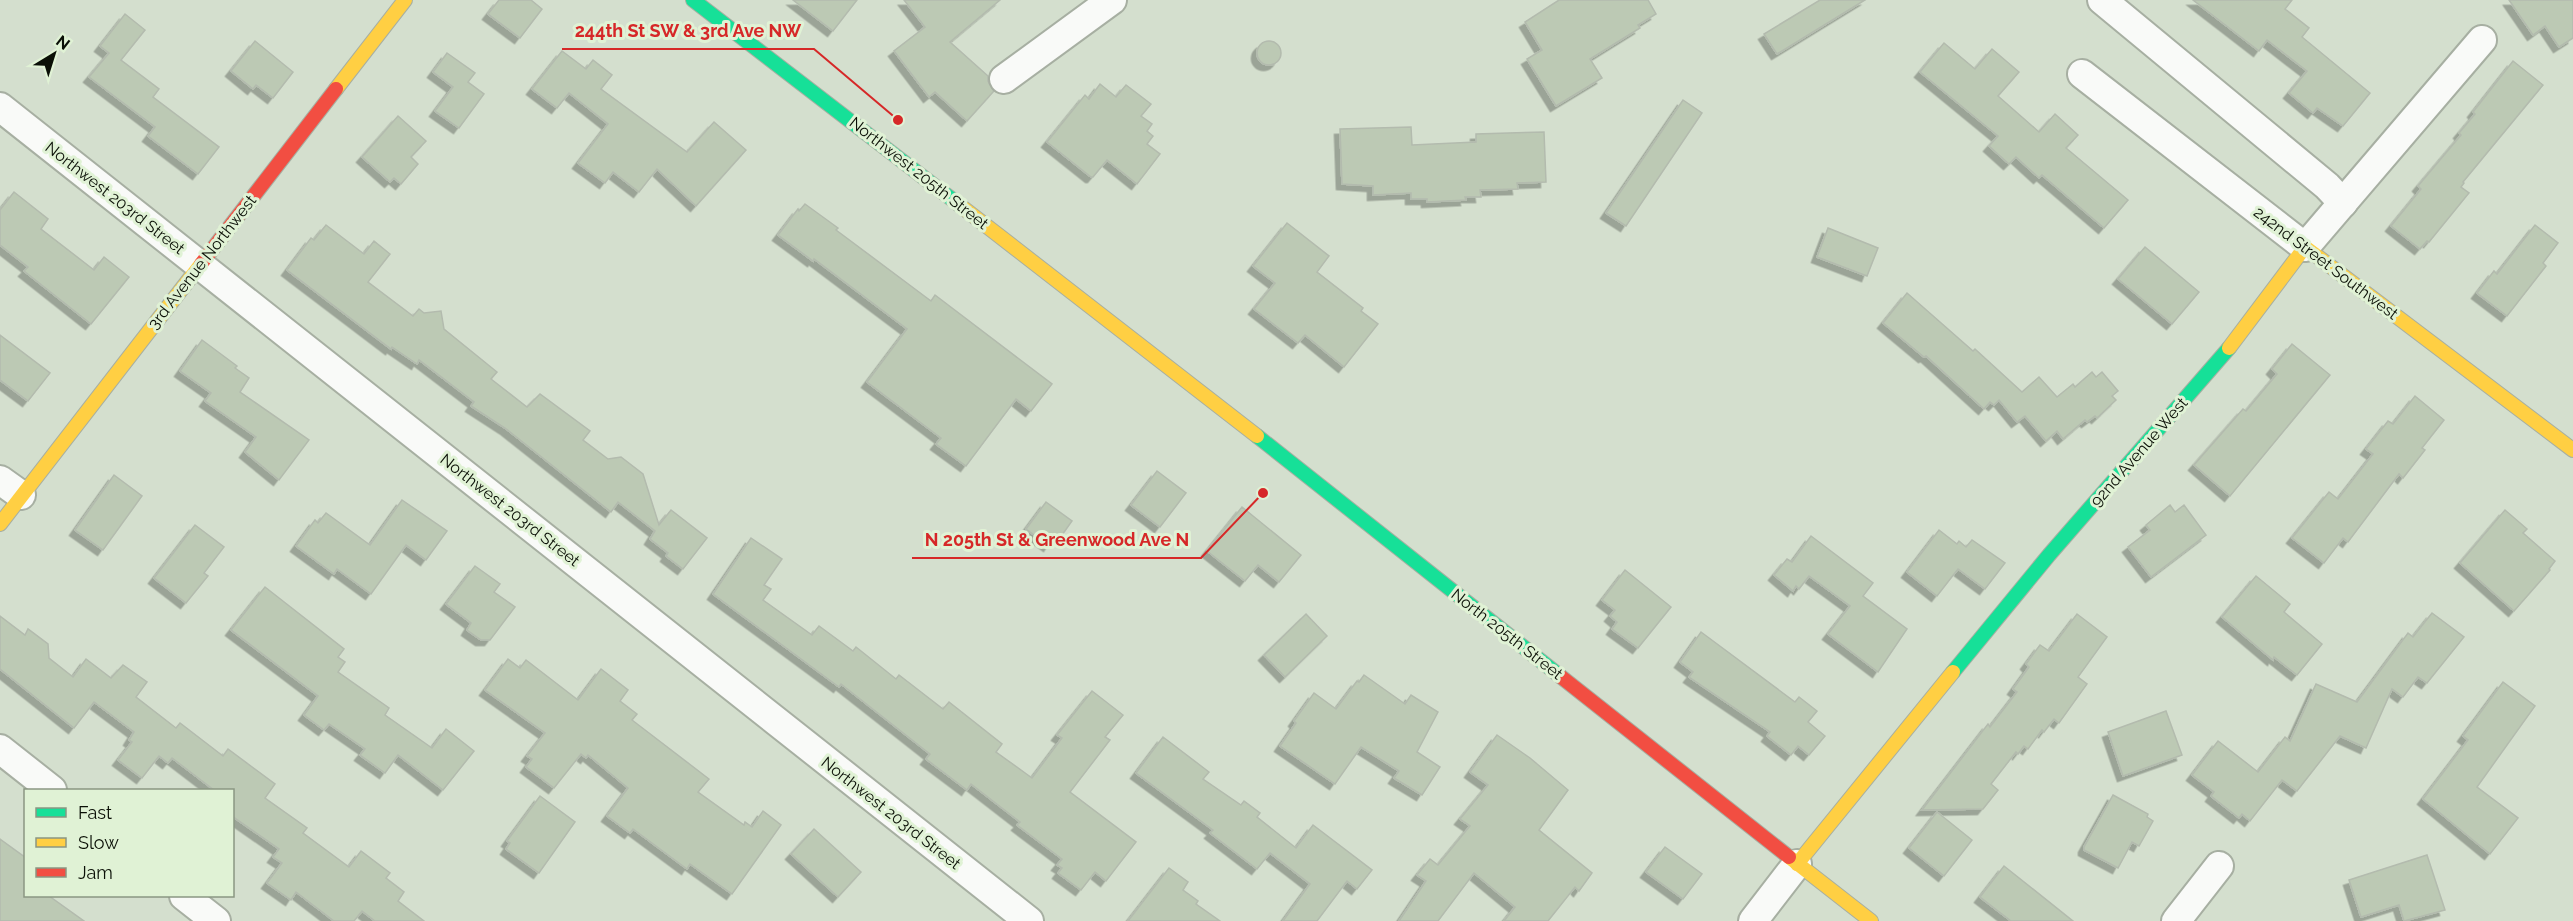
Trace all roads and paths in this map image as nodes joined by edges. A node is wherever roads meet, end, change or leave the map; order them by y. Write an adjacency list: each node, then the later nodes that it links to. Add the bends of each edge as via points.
1 (405, 0): 11 (street, 3rd Avenue Northwest)
2 (693, 0): 12 (street, Northwest 205th Street)
3 (1112, 0): 7 (street)
4 (2102, 0): 9 (street)
5 (2482, 40): 9 (street, 92nd Avenue West)
6 (2082, 74): 10 (street, 242nd Street Southwest)
7 (1004, 79)
8 (0, 107): 11 (street, Northwest 203rd Street)
9 (2343, 203): 10 (street, 92nd Avenue West)
10 (2305, 247): 13 (street, 242nd Street Southwest); 18 (street, 92nd Avenue West, via 2233,343 2049,555)
11 (200, 265): 14 (street, 3rd Avenue Northwest); 21 (street, Northwest 203rd Street)
12 (1144, 347): 18 (street, North 205th Street)
13 (2573, 450)
14 (10, 488): 15 (street, 3rd Avenue Northwest)
15 (0, 524)
16 (0, 749): 17 (street)
17 (51, 789)
18 (1797, 864): 23 (street); 24 (street, North 205th Street)
19 (2219, 866): 25 (street)
20 (185, 897): 22 (street)
21 (1024, 918)
22 (216, 921)
23 (1753, 921)
24 (1871, 921)
25 (2176, 921)

